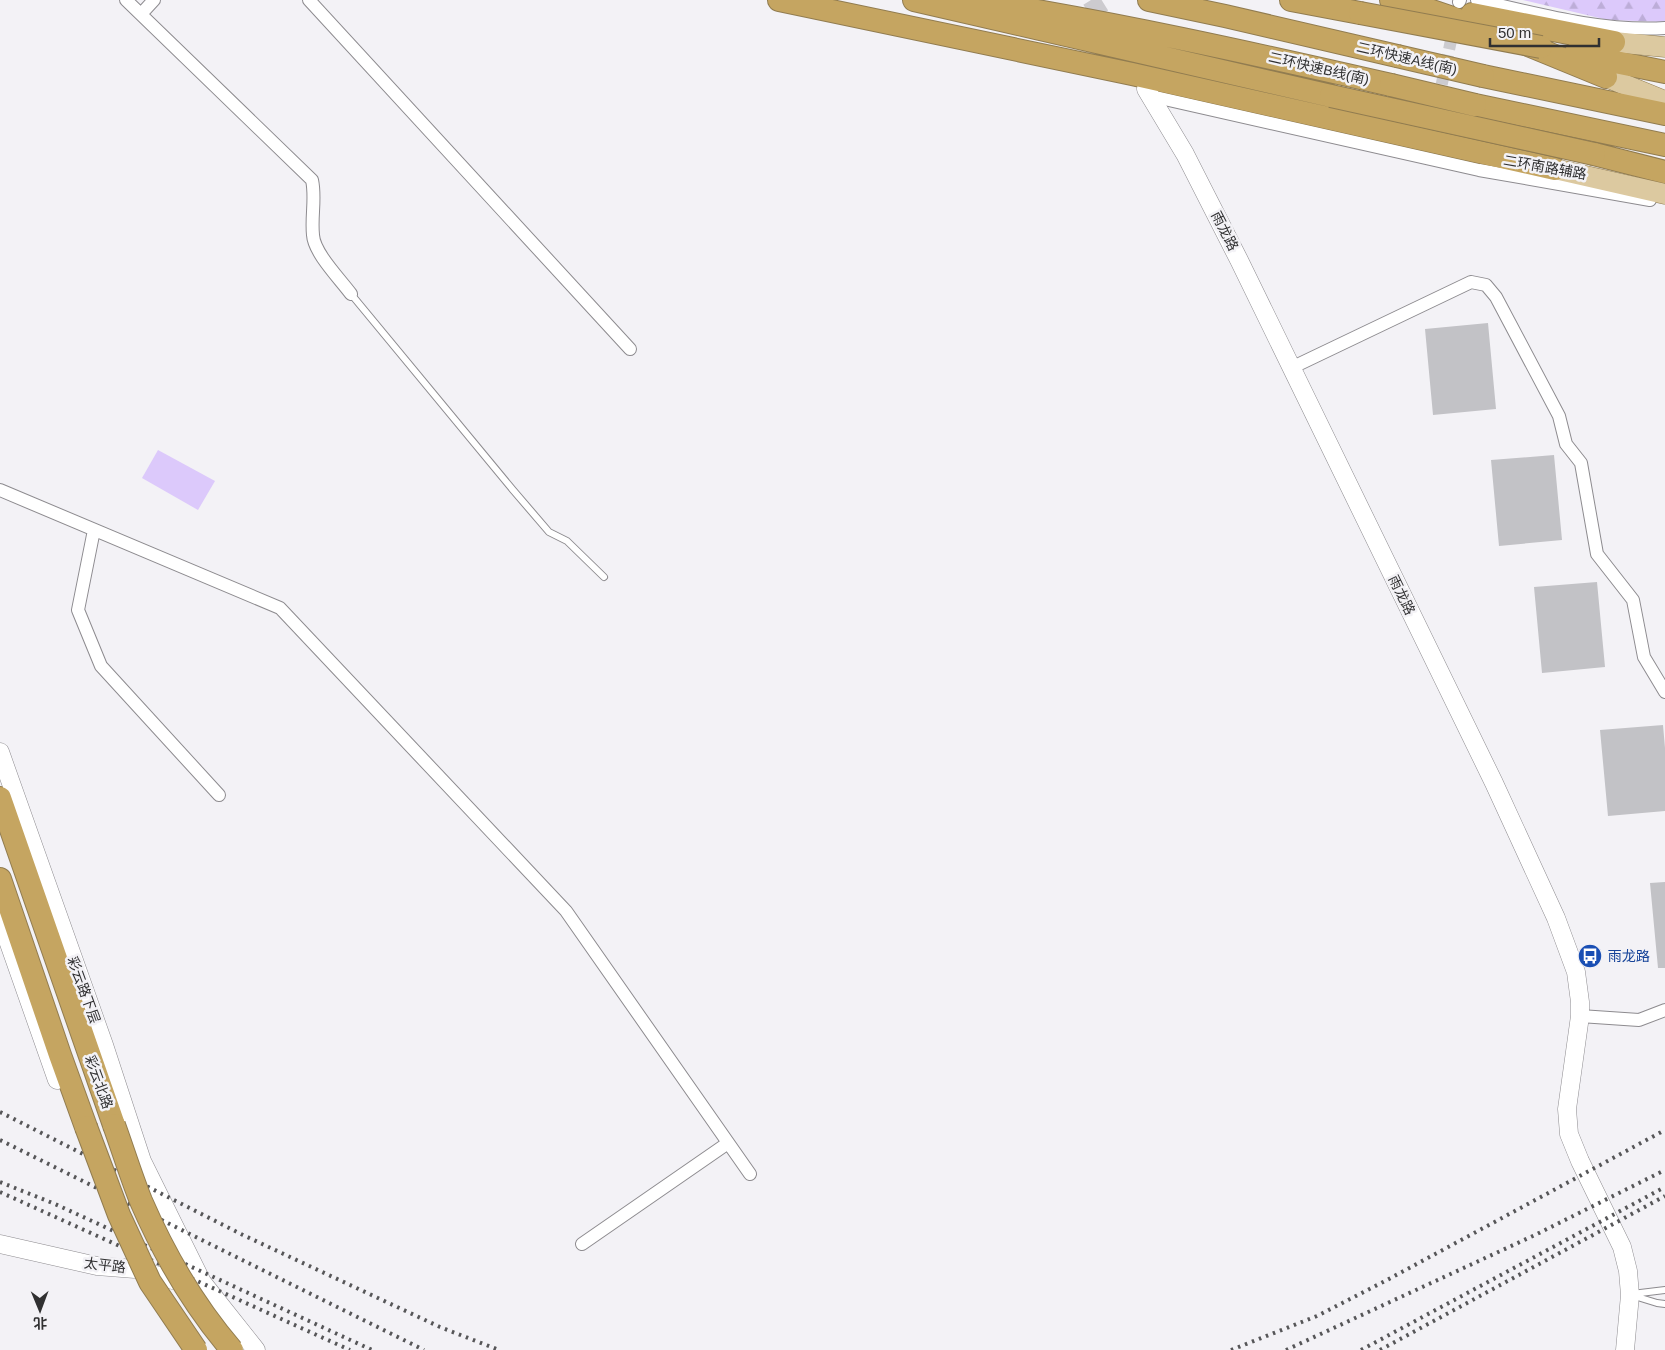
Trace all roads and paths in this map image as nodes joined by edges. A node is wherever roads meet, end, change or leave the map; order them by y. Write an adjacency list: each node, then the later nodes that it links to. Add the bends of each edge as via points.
1 (126, 0): 12 (street)
2 (154, 0): 12 (street)
3 (308, 0): 28 (street)
4 (779, 0): 22 (highway, via 1132,74)
5 (914, 0): 23 (highway, bridge)
6 (971, 0): 21 (highway, 二环快速B线(南), bridge, via 1172,36)
7 (1149, 0): 20 (highway, 二环快速A线(南), bridge)
8 (1291, 0): 16 (highway, bridge)
9 (1391, 0): 17 (highway, via 1498,33)
10 (1396, 0): 14 (highway)
11 (1477, 0): 13 (street, via 1594,24)
12 (142, 14): 27 (street, via 312,180 316,248)
13 (1665, 28)
14 (1614, 42): 15 (main road)
15 (1665, 47)
16 (1665, 72)
17 (1606, 77): 19 (main road)
18 (1148, 93): 26 (street, 二环南路辅路, via 1526,180); 29 (street, 雨龙路, via 1185,154)
19 (1665, 101)
20 (1665, 114)
21 (1665, 145)
22 (1556, 169): 24 (main road); 25 (main road)
23 (1665, 172)
24 (1665, 188)
25 (1665, 194)
26 (1665, 202)
27 (351, 294): 32 (lane, via 549,532 567,541)
28 (630, 349)
29 (1291, 368): 33 (street, via 1471,282 1486,285 1496,297 1559,416 1566,444 1581,463 1597,554 1632,600 1644,656); 40 (street, 雨龙路, via 1494,783 1556,918 1576,972)
30 (0, 490): 31 (street)
31 (94, 530): 35 (street, via 78,610 101,666); 41 (street, via 280,608 566,911)
32 (604, 577)
33 (1665, 692)
34 (0, 752): 47 (street, 彩云路下层, via 142,1161 202,1282)
35 (219, 795)
36 (0, 798): 52 (highway, 彩云北路, bridge, via 141,1200 173,1266 214,1329)
37 (0, 879): 51 (highway, 彩云北路, bridge, via 119,1215 150,1282)
38 (0, 918): 45 (street, via 109,1215)
39 (1665, 1010): 40 (street, via 1639,1020)
40 (1580, 1016): 48 (street, 雨龙路, via 1567,1109 1569,1134 1622,1247)
41 (728, 1143): 42 (street); 44 (street)
42 (750, 1174)
43 (0, 1244): 45 (street, 太平路, via 97,1266)
44 (582, 1244)
45 (135, 1269): 47 (street, 太平路); 50 (street)
46 (1665, 1290): 48 (lane)
47 (210, 1291): 53 (street, 彩云路下层)
48 (1630, 1295): 49 (lane); 54 (street, 雨龙路)
49 (1665, 1304)
50 (186, 1350)
51 (196, 1350)
52 (232, 1350)
53 (256, 1350)
54 (1625, 1350)

